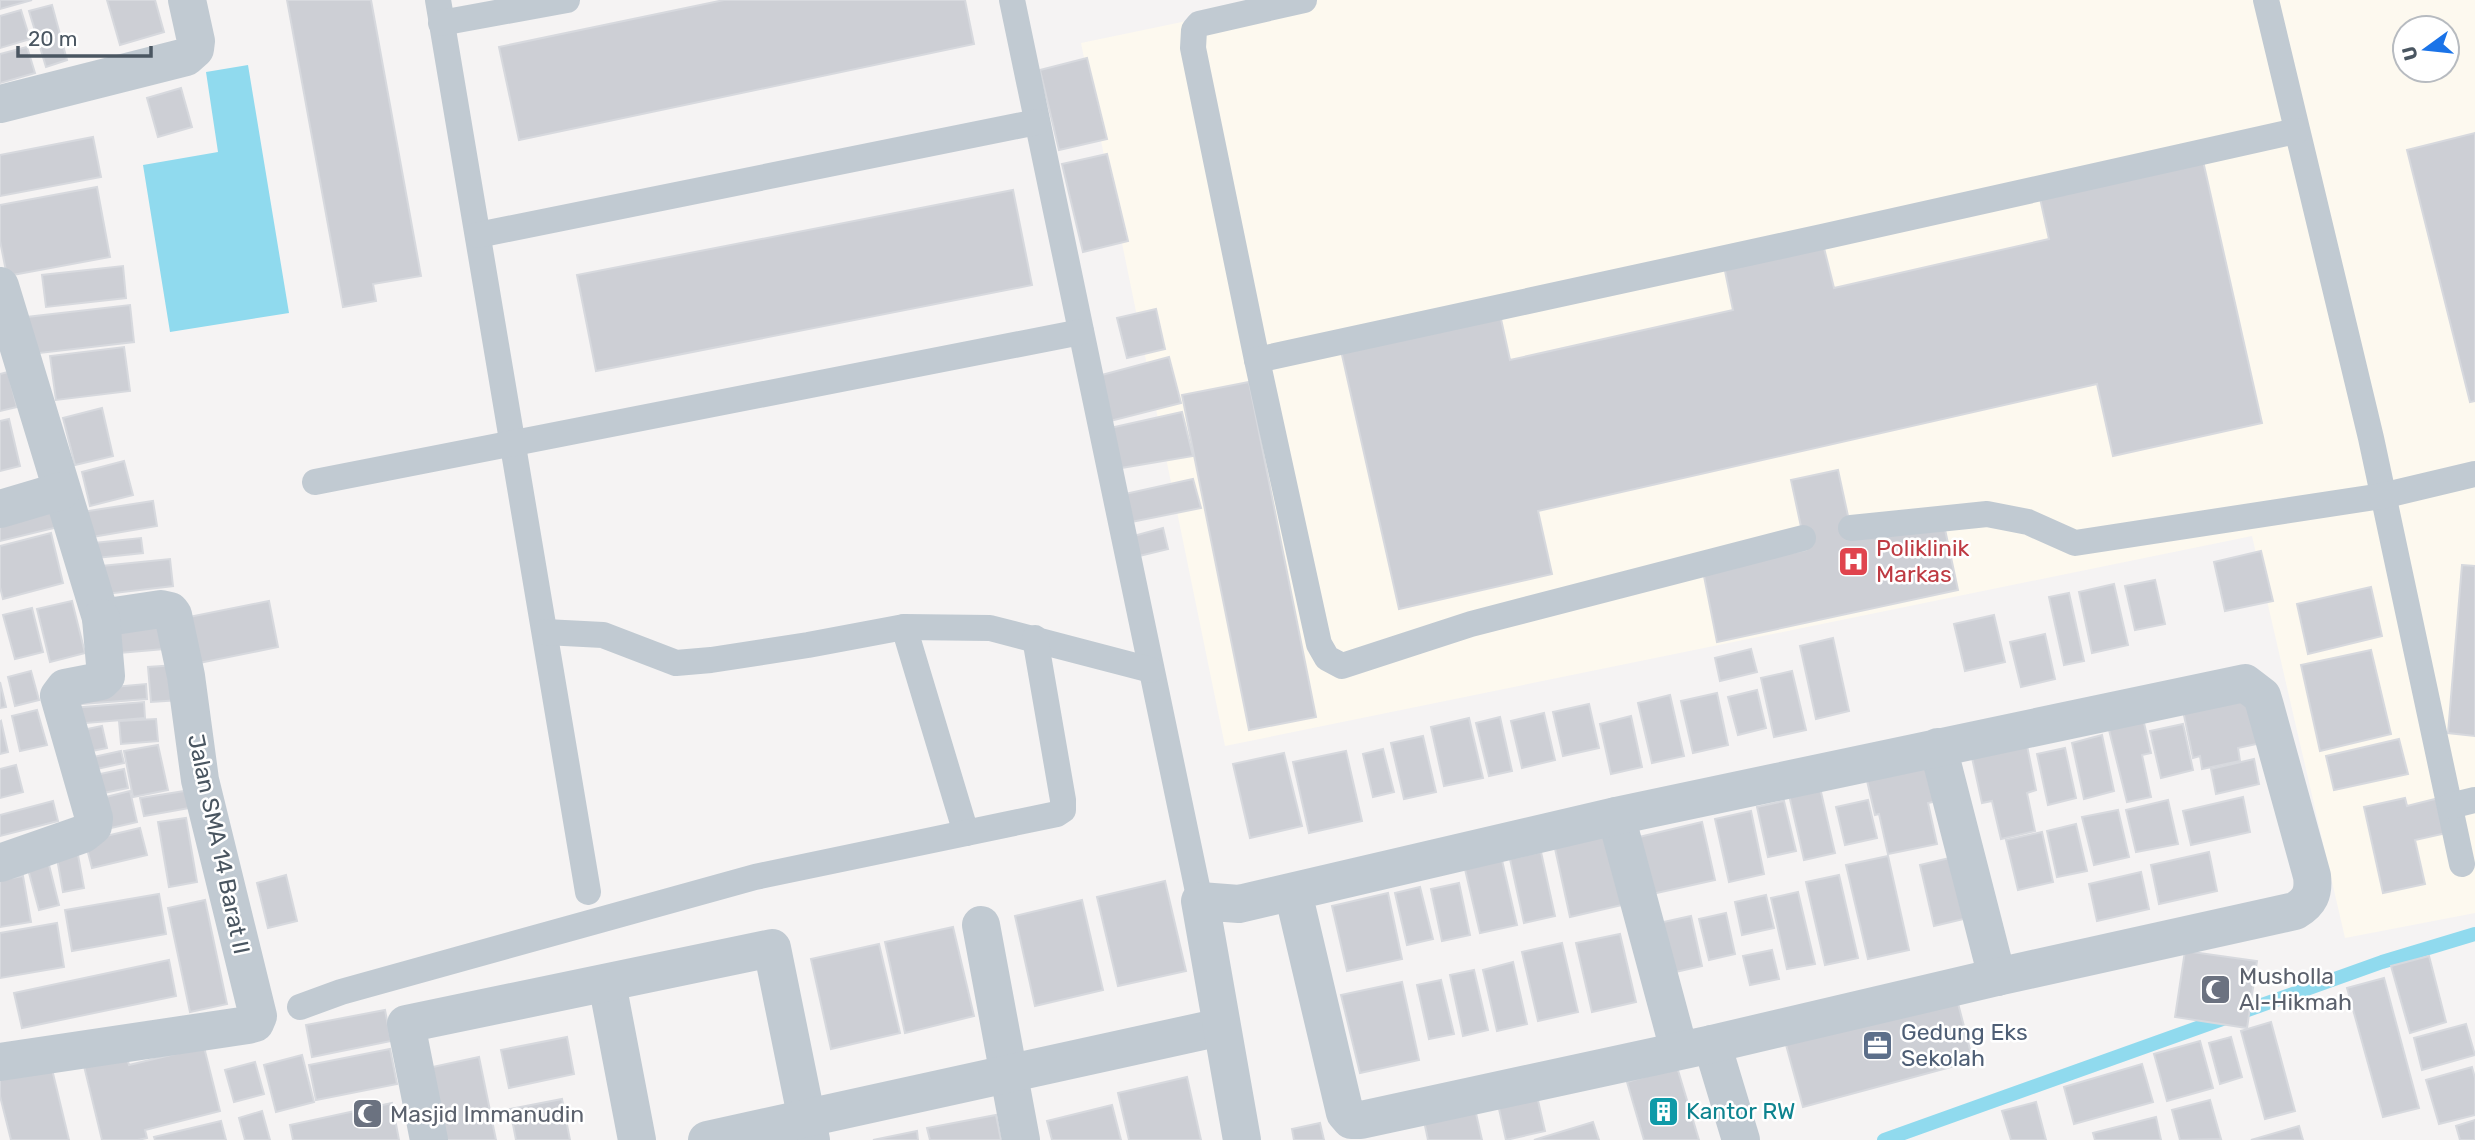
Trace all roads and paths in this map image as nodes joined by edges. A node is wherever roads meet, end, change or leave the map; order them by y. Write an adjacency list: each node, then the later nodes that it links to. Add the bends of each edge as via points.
1 (187, 0): 7 (street, via 196,41 186,57)
2 (567, 0): 6 (lane)
3 (1012, 0): 8 (lane)
4 (1304, 0): 13 (lane, via 1199,24 1194,30 1193,48)
5 (2266, 0): 9 (lane)
6 (439, 12): 10 (lane)
7 (0, 104)
8 (1037, 122): 10 (lane); 12 (lane)
9 (2296, 131): 13 (lane); 18 (lane)
10 (478, 235): 14 (lane)
11 (0, 286): 17 (street)
12 (1081, 332): 14 (lane); 26 (lane)
13 (1257, 360): 21 (lane, via 1320,644 1326,659 1342,666 1471,624)
14 (513, 443): 16 (lane); 24 (lane)
15 (2475, 474): 18 (lane)
16 (315, 482)
17 (61, 491): 19 (street); 22 (street)
18 (2382, 496): 20 (lane, via 2075,543 2028,522 1987,514); 28 (lane)
19 (0, 509)
20 (1851, 528)
21 (1803, 538)
22 (101, 618): 31 (street, via 106,676 65,688 59,696 93,826 83,834); 42 (street, Jalan SMA 14 Barat II, via 161,608 173,615 200,780 258,1016 248,1025)
23 (904, 626): 24 (lane, via 676,663 603,635); 25 (lane, via 990,628); 30 (lane)
24 (545, 632): 33 (lane)
25 (1035, 638): 26 (lane); 30 (lane, via 1063,810)
26 (1151, 670): 35 (lane)
27 (1938, 747): 29 (street); 37 (street); 37 (street, via 2245,683 2262,696 2312,876 2310,898 2295,911)
28 (2462, 803): 32 (lane)
29 (1616, 816): 34 (street); 41 (street)
30 (966, 833): 39 (lane, via 755,877)
31 (0, 863)
32 (2462, 864)
33 (588, 892)
34 (1293, 892): 35 (street, via 1239,904); 41 (street, via 1345,1113 1351,1120)
35 (1200, 901): 40 (street)
36 (981, 925): 43 (street)
37 (1997, 977): 41 (street)
38 (607, 983): 44 (street, via 772,948); 45 (street, via 406,1024); 46 (street)
39 (300, 1007)
40 (1221, 1027): 43 (street); 49 (street)
41 (1695, 1047): 50 (street)
42 (0, 1062)
43 (1009, 1073): 44 (street); 48 (street)
44 (809, 1129): 47 (street)
45 (429, 1140)
46 (637, 1140)
47 (707, 1140)
48 (1021, 1140)
49 (1242, 1140)
50 (1741, 1140)

